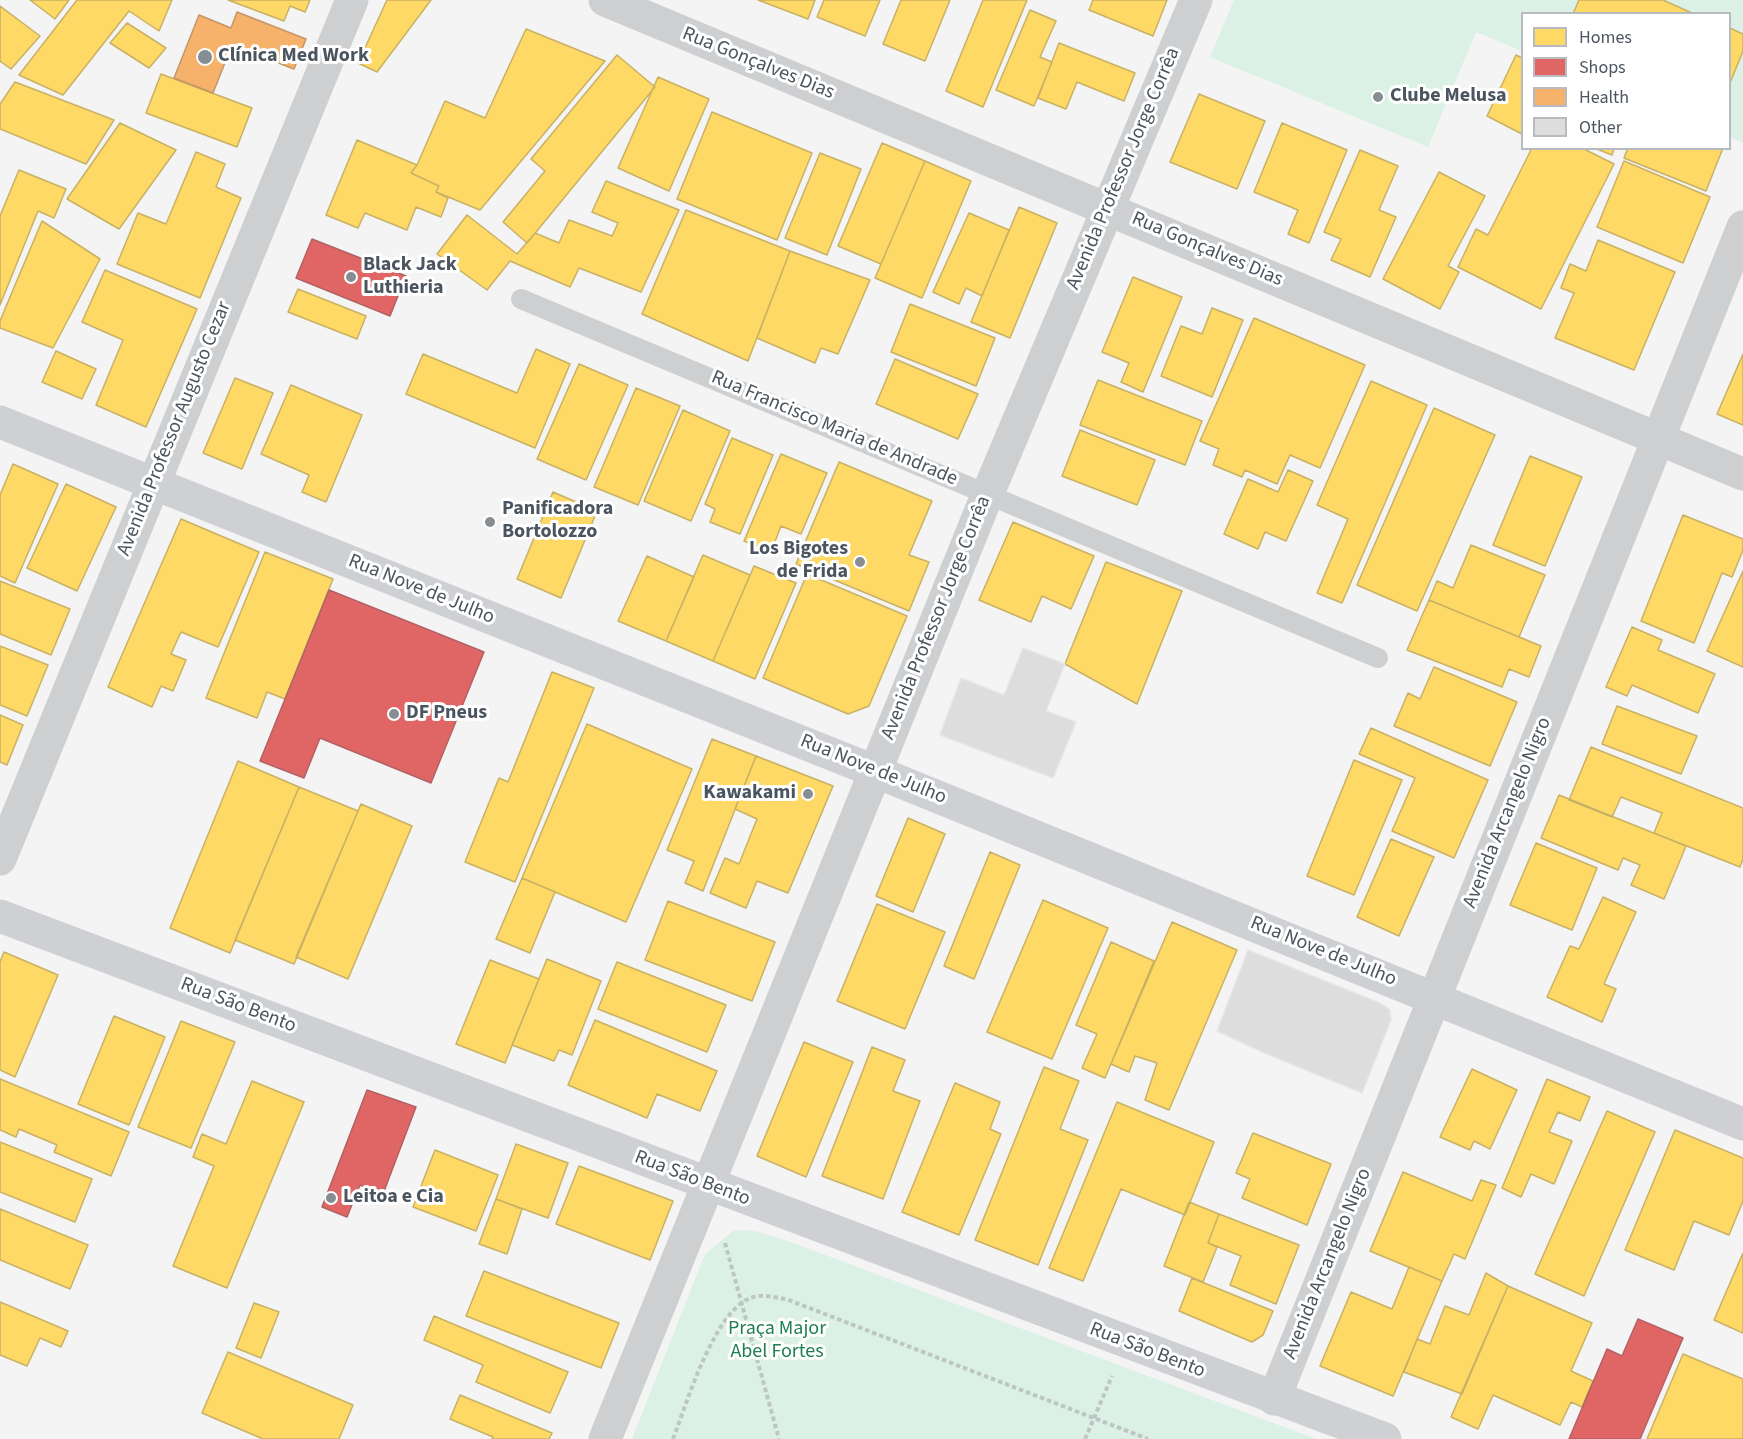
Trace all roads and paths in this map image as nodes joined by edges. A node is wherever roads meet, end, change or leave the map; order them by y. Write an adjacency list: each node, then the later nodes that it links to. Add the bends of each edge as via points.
1 (352, 0): 10 (street, Avenida Professor Augusto Cezar)
2 (604, 0): 4 (street, Rua Gonçalves Dias)
3 (1196, 0): 4 (street, Avenida Professor Jorge Corrêa)
4 (1107, 208): 8 (street, Rua Gonçalves Dias); 11 (street, Avenida Professor Jorge Corrêa)
5 (1743, 227): 8 (street, Avenida Arcangelo Nigro)
6 (521, 299): 11 (lane, Rua Francisco Maria de Andrade)
7 (0, 422): 10 (street, Rua Nove de Julho)
8 (1659, 439): 9 (street, Rua Gonçalves Dias); 16 (street, Avenida Arcangelo Nigro)
9 (1743, 474)
10 (152, 484): 13 (street, Rua Nove de Julho); 14 (street, Avenida Professor Augusto Cezar)
11 (988, 493): 12 (lane, Rua Francisco Maria de Andrade); 13 (street, Avenida Professor Jorge Corrêa)
12 (1378, 658)
13 (874, 771): 16 (street, Rua Nove de Julho); 18 (street, Avenida Professor Jorge Corrêa)
14 (0, 859)
15 (0, 915): 18 (street, Rua São Bento)
16 (1435, 997): 17 (street, Rua Nove de Julho); 21 (street, Avenida Arcangelo Nigro)
17 (1743, 1124)
18 (709, 1185): 19 (path); 20 (street, Rua São Bento); 23 (street, Avenida Professor Jorge Corrêa)
19 (742, 1302): 22 (path, via 758,1296 786,1299); 24 (path, via 720,1325); 25 (path)
20 (1126, 1343): 21 (street, Rua São Bento); 22 (path)
21 (1274, 1399): 28 (street, Rua São Bento)
22 (1094, 1418): 26 (path); 27 (path)
23 (605, 1439)
24 (673, 1439)
25 (779, 1439)
26 (1085, 1439)
27 (1148, 1439)
28 (1385, 1439)

